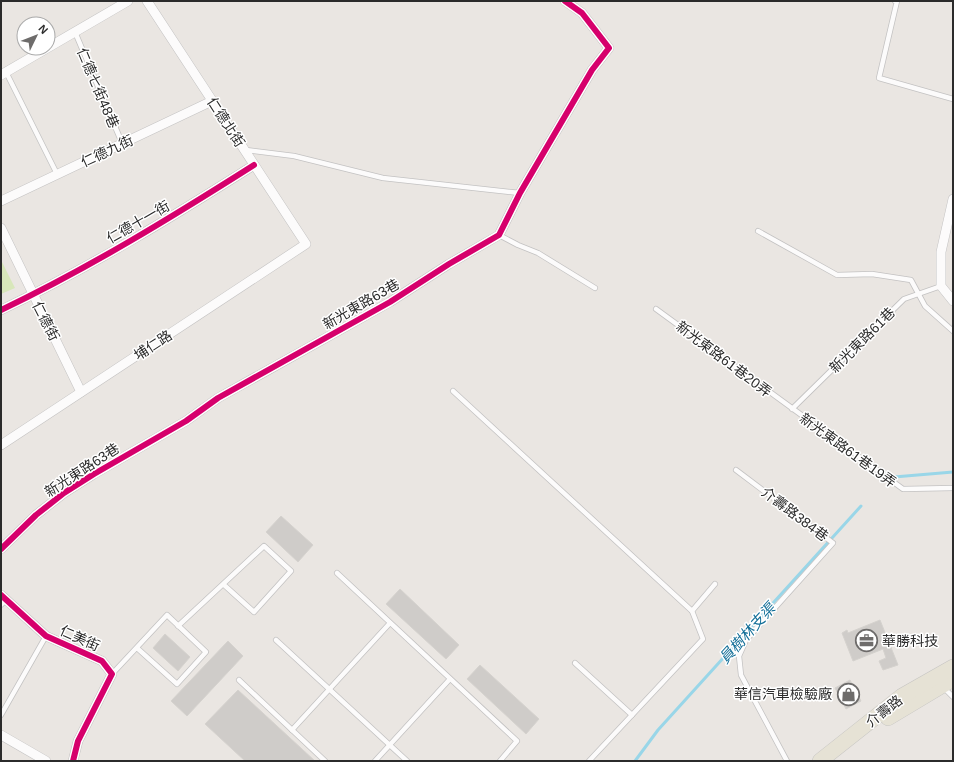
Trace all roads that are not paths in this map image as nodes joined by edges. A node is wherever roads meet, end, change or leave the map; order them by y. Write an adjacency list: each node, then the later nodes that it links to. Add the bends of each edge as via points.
1 (128, 1): 5 (street)
2 (147, 1): 8 (street, 仁德北街)
3 (565, 1): 13 (street, via 582,13 609,48 592,70)
4 (895, 1): 7 (lane, via 879,78)
5 (75, 32): 6 (street); 9 (lane, 仁德七街48巷)
6 (4, 74): 12 (lane)
7 (953, 99)
8 (212, 101): 9 (street, 仁德九街); 10 (street, 仁德北街)
9 (122, 143): 12 (street, 仁德九街)
10 (244, 150): 11 (street, 仁德北街); 13 (lane, via 294,156 383,178)
11 (254, 165): 19 (street, 仁德北街); 23 (street, 仁德十一街, via 147,232)
12 (57, 174): 15 (street, 仁德九街)
13 (520, 193): 18 (street)
14 (953, 199): 20 (street, via 941,252)
15 (1, 201)
16 (1, 228): 23 (street, 仁德街)
17 (758, 231): 22 (lane, via 837,276 872,274 911,280)
18 (499, 235): 21 (lane, via 538,253); 34 (street, 新光東路63巷, via 390,302 218,398 186,421 94,474 48,506)
19 (306, 244): 29 (street, 埔仁路)
20 (941, 286): 22 (lane, 新光東路61巷); 24 (street)
21 (595, 288)
22 (918, 293): 27 (lane, via 925,306); 30 (lane, 新光東路61巷, via 904,299)
23 (32, 295): 26 (street, 仁德十一街); 29 (street, 仁德街)
24 (953, 301)
25 (656, 309): 30 (lane, 新光東路61巷20弄)
26 (1, 310)
27 (953, 331)
28 (453, 391): 39 (lane)
29 (81, 392): 31 (street, 埔仁路)
30 (792, 409): 33 (lane, 新光東路61巷19弄, via 903,489)
31 (1, 445)
32 (736, 470): 65 (lane, 介壽路384巷, via 834,543 746,640 739,656 741,675)
33 (953, 488)
34 (1, 549)
35 (337, 573): 40 (lane)
36 (223, 584): 41 (lane, via 254,612 291,571 264,546 218,588)
37 (715, 584): 39 (lane)
38 (3, 600): 42 (street, 仁美街)
39 (692, 611): 54 (lane, via 703,639)
40 (390, 623): 48 (lane); 51 (lane)
41 (178, 626): 44 (lane, via 167,615); 44 (lane, via 206,652 177,684)
42 (46, 636): 47 (street, 仁美街, via 102,661); 53 (lane)
43 (276, 640): 51 (lane)
44 (137, 648): 47 (lane)
45 (575, 663): 54 (lane)
46 (953, 667): 50 (main road, 介壽路)
47 (112, 674): 59 (street, via 78,742)
48 (450, 679): 57 (lane); 63 (lane, via 517,742)
49 (240, 680): 55 (lane)
50 (943, 681): 52 (lane); 66 (main road, 介壽路, via 902,696); 67 (main road, 介壽路, via 891,715)
51 (329, 689): 55 (lane); 57 (lane)
52 (953, 697)
53 (1, 715)
54 (632, 715): 64 (lane)
55 (292, 730): 60 (lane)
56 (1, 735): 58 (street)
57 (390, 745): 61 (lane); 62 (lane)
58 (46, 761)
59 (73, 761)
60 (325, 761)
61 (375, 761)
62 (407, 761)
63 (500, 761)
64 (589, 761)
65 (787, 761)
66 (820, 761)
67 (835, 761)

